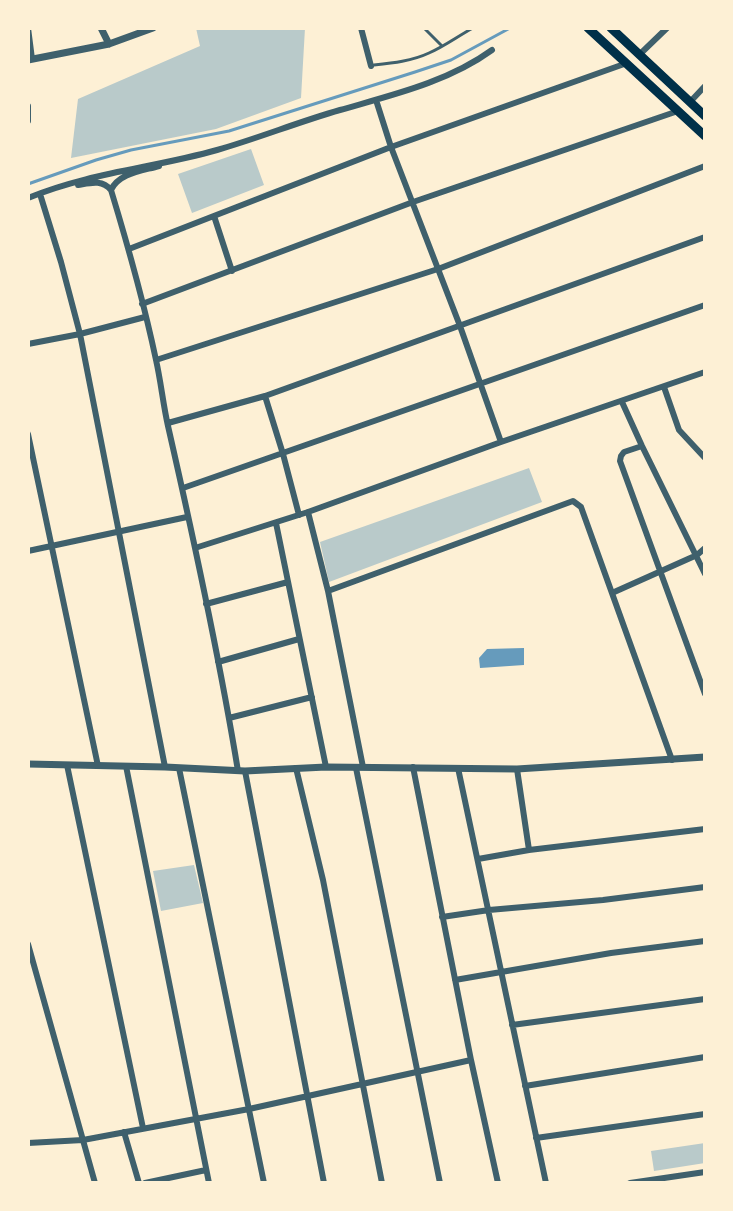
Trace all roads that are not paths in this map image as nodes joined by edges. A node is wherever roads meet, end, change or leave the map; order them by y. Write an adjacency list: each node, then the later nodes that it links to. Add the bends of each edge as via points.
1 (28, 28): 14 (street)
2 (101, 28): 10 (street)
3 (151, 28): 10 (street)
4 (361, 28): 16 (street)
5 (424, 28): 11 (lane)
6 (473, 28): 11 (lane)
7 (588, 28): 15 (main road)
8 (611, 28): 13 (main road)
9 (667, 28): 13 (street)
10 (109, 44): 14 (street)
11 (442, 46): 16 (lane, via 421,57)
12 (492, 50): 18 (street, via 440,79)
13 (639, 55): 19 (main road)
14 (30, 59)
15 (627, 63): 21 (main road); 25 (street)
16 (371, 66)
17 (705, 86): 19 (street)
18 (376, 100): 25 (street); 26 (street)
19 (690, 102): 22 (main road)
20 (28, 106): 23 (street)
21 (678, 111): 24 (main road); 31 (street)
22 (705, 116)
23 (28, 121)
24 (705, 136)
25 (391, 147): 31 (street); 32 (street)
26 (208, 152): 28 (street, via 122,177); 29 (street)
27 (705, 166): 35 (street)
28 (111, 190): 29 (street, via 92,182); 34 (street)
29 (40, 194): 30 (street); 41 (street)
30 (28, 198)
31 (413, 202): 35 (street); 36 (street)
32 (214, 216): 34 (street); 36 (street)
33 (705, 237): 40 (street)
34 (129, 249): 37 (street)
35 (438, 269): 40 (street); 43 (street)
36 (232, 271): 37 (street)
37 (142, 304): 39 (street)
38 (705, 305): 45 (street)
39 (145, 317): 41 (street); 43 (street)
40 (460, 326): 45 (street); 47 (street)
41 (80, 334): 42 (street); 60 (street)
42 (28, 344)
43 (156, 360): 49 (street)
44 (705, 372): 46 (street)
45 (480, 383): 51 (street); 53 (street)
46 (664, 387): 48 (street); 54 (street, via 679,430)
47 (265, 396): 49 (street); 53 (street)
48 (622, 402): 51 (street); 52 (street)
49 (168, 423): 55 (street)
50 (28, 434): 61 (street)
51 (501, 442): 56 (street)
52 (642, 446): 65 (street); 66 (street, via 624,452 620,461)
53 (283, 454): 55 (street); 57 (street)
54 (705, 458)
55 (183, 488): 58 (street)
56 (308, 512): 57 (street); 69 (street)
57 (299, 515): 59 (street)
58 (187, 517): 60 (street); 62 (street)
59 (276, 523): 62 (street); 68 (street)
60 (118, 532): 61 (street); 83 (street)
61 (51, 547): 64 (street); 81 (street)
62 (195, 548): 71 (street)
63 (705, 548): 65 (street)
64 (28, 551)
65 (697, 555): 66 (street); 67 (street)
66 (659, 572): 70 (street); 74 (street)
67 (705, 574)
68 (288, 582): 71 (street); 72 (street)
69 (328, 591): 70 (street, via 573,501 581,507); 88 (street)
70 (612, 593): 78 (street)
71 (206, 604): 73 (street)
72 (299, 639): 73 (street); 75 (street)
73 (218, 662): 76 (street)
74 (705, 694)
75 (312, 697): 76 (street); 84 (street)
76 (229, 718): 91 (street)
77 (705, 757): 78 (street)
78 (672, 760): 90 (street)
79 (28, 764): 80 (street)
80 (67, 765): 81 (street); 113 (street)
81 (98, 766): 82 (street)
82 (126, 766): 83 (street); 112 (street)
83 (165, 767): 86 (street)
84 (326, 767): 87 (street); 88 (street)
85 (413, 767): 88 (street); 89 (street); 97 (street)
86 (179, 768): 91 (street); 110 (street)
87 (296, 768): 91 (street); 107 (street)
88 (360, 768): 106 (street)
89 (458, 768): 90 (street); 94 (street)
90 (517, 769): 93 (street)
91 (241, 771): 109 (street)
92 (705, 829): 93 (street)
93 (529, 850): 94 (street)
94 (478, 859): 96 (street)
95 (705, 887): 96 (street)
96 (489, 910): 97 (street); 100 (street)
97 (442, 917): 101 (street)
98 (705, 941): 100 (street)
99 (28, 944): 116 (street)
100 (502, 971): 101 (street); 103 (street)
101 (455, 980): 105 (street)
102 (705, 999): 103 (street)
103 (512, 1025): 108 (street)
104 (705, 1057): 108 (street)
105 (471, 1060): 106 (street); 128 (street)
106 (418, 1073): 107 (street); 127 (street)
107 (363, 1084): 109 (street); 126 (street)
108 (525, 1086): 115 (street)
109 (307, 1095): 110 (street); 125 (street)
110 (249, 1109): 112 (street); 124 (street)
111 (705, 1114): 115 (street)
112 (195, 1119): 113 (street); 118 (street)
113 (143, 1128): 114 (street)
114 (124, 1132): 116 (street); 121 (street)
115 (536, 1138): 129 (street)
116 (83, 1140): 117 (street); 120 (street)
117 (28, 1143)
118 (206, 1170): 122 (street); 123 (street)
119 (705, 1172): 130 (street)
120 (95, 1183)
121 (139, 1183)
122 (145, 1183)
123 (209, 1183)
124 (264, 1183)
125 (324, 1183)
126 (382, 1183)
127 (440, 1183)
128 (498, 1183)
129 (546, 1183)
130 (630, 1183)

